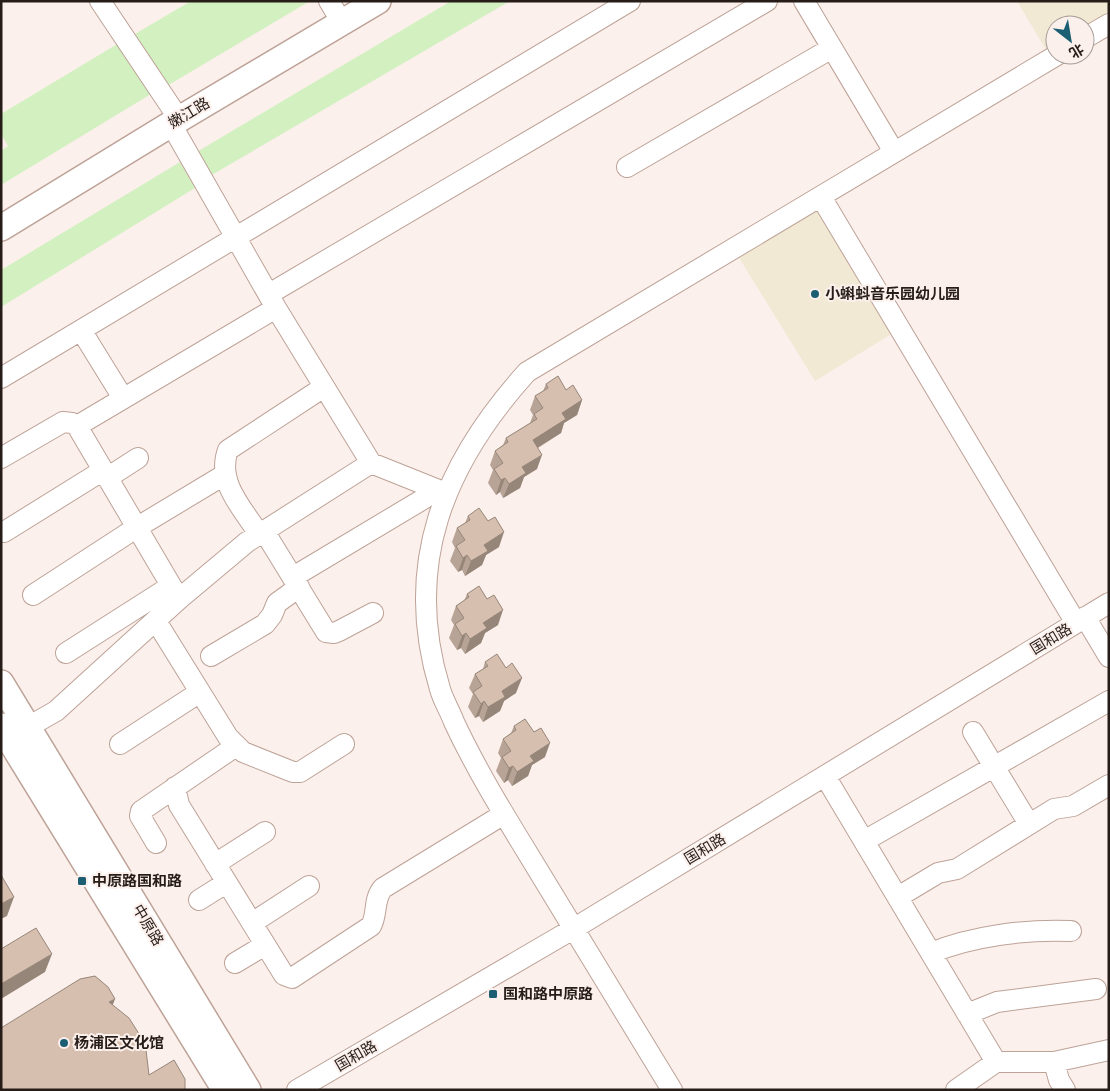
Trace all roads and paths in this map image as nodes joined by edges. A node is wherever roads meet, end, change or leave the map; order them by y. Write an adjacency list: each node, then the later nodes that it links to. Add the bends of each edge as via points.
1 (100, 1): 12 (street)
2 (329, 1): 7 (street)
3 (378, 1): 7 (main road, 嫩江路)
4 (630, 1): 17 (street)
5 (767, 1): 18 (street)
6 (804, 1): 10 (street)
7 (342, 23): 12 (main road, 嫩江路)
8 (1109, 24): 9 (street)
9 (1095, 32)
10 (832, 48): 13 (street); 14 (street)
11 (1045, 62): 13 (street)
12 (175, 121): 16 (main road, 嫩江路); 17 (street)
13 (894, 152): 15 (street)
14 (627, 167)
15 (821, 197): 29 (street, via 527,372 497,405); 39 (street)
16 (1, 228)
17 (236, 237): 18 (street); 19 (street)
18 (272, 301): 21 (street); 22 (street)
19 (81, 330): 20 (street); 22 (street)
20 (1, 378)
21 (324, 387): 26 (street); 28 (street, via 230,447 225,457)
22 (123, 398): 23 (street)
23 (77, 426): 24 (street, via 64,422); 27 (street)
24 (1, 458)
25 (138, 458): 27 (street)
26 (371, 463): 29 (street); 32 (street)
27 (105, 474): 30 (street); 31 (street)
28 (224, 475): 30 (street); 32 (street, via 231,492)
29 (440, 491): 33 (street); 56 (street, via 425,587 427,632 440,689 471,758)
30 (136, 528): 34 (street); 35 (street)
31 (4, 532)
32 (262, 532): 33 (street); 34 (street)
33 (296, 582): 37 (street, via 324,629 330,633 340,632); 41 (street, via 276,603 264,624)
34 (175, 593): 38 (street); 40 (street)
35 (33, 595)
36 (1109, 603): 39 (street, 国和路)
37 (373, 614)
38 (156, 620): 44 (street); 47 (street, via 56,710)
39 (1081, 620): 42 (street); 53 (street, 国和路)
40 (66, 653)
41 (211, 656)
42 (1109, 657)
43 (1, 682): 47 (main road, 中原路)
44 (200, 692): 49 (street); 51 (street)
45 (1109, 701): 52 (street)
46 (1, 726): 77 (main road, 中原路)
47 (28, 727): 78 (main road, 中原路)
48 (973, 732): 52 (street)
49 (120, 744)
50 (344, 744): 51 (street, via 300,772 250,756)
51 (236, 746): 55 (street)
52 (994, 766): 57 (street); 59 (street)
53 (826, 776): 59 (street); 67 (street, 国和路)
54 (1109, 785): 57 (street, via 1073,806 1054,808)
55 (175, 787): 60 (street, via 141,811 140,816); 61 (street, via 179,805)
56 (504, 814): 67 (street); 69 (street, via 383,888 377,898 371,926 292,978 284,975)
57 (1029, 824): 64 (street, via 957,869 938,873)
58 (265, 832): 61 (street)
59 (864, 841): 64 (street)
60 (156, 843)
61 (215, 864): 62 (street)
62 (226, 883): 65 (street); 66 (street)
63 (309, 886): 66 (street)
64 (898, 897): 70 (street)
65 (199, 900)
66 (252, 923): 69 (street)
67 (573, 929): 79 (street, 国和路); 80 (street)
68 (1071, 931): 70 (street, via 976,939)
69 (265, 945): 71 (street)
70 (931, 953): 73 (street)
71 (235, 963)
72 (1096, 989): 73 (street, via 997,1002)
73 (967, 1014): 75 (street)
74 (1109, 1050): 76 (street)
75 (996, 1062): 76 (street); 81 (street)
76 (1054, 1062): 82 (street)
77 (225, 1090)
78 (248, 1090)
79 (297, 1090)
80 (672, 1090)
81 (956, 1090)
82 (1065, 1090)

